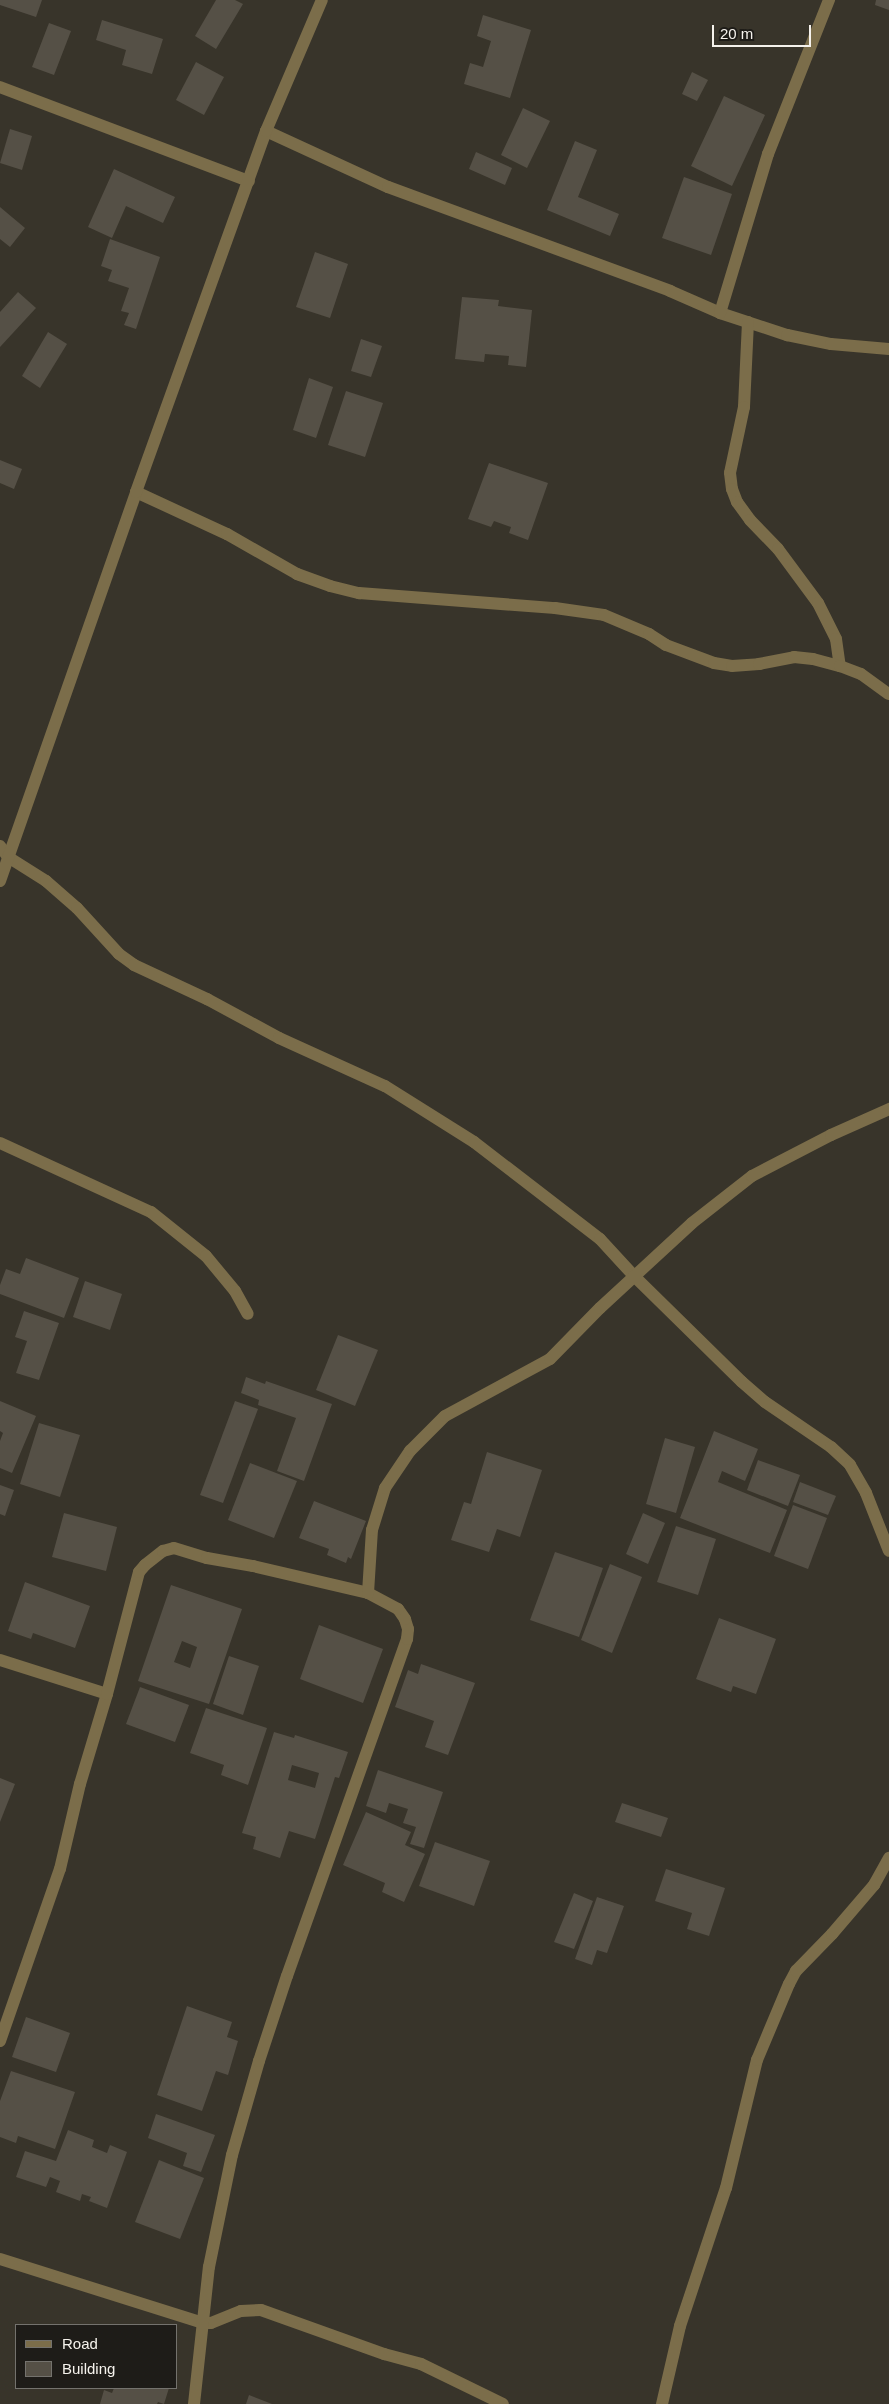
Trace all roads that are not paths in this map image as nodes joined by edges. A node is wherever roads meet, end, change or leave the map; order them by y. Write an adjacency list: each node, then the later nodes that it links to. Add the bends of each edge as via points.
1 (322, 0): 4 (street)
2 (829, 0): 6 (street, via 768,154)
3 (0, 87): 5 (street)
4 (266, 131): 5 (street); 6 (street, via 388,187 670,291)
5 (248, 181): 9 (street)
6 (720, 313): 7 (street)
7 (748, 322): 8 (street, via 787,335 831,344); 10 (street, via 744,407 730,474 732,489 750,520 778,549 818,602 836,638)
8 (889, 349)
9 (136, 492): 10 (street, via 227,534 298,574 338,588 359,593 554,608 604,615 694,656 732,666 794,657); 13 (street)
10 (840, 666): 11 (street, via 861,674)
11 (889, 694)
12 (0, 846): 13 (street)
13 (8, 857): 14 (street); 17 (street, via 46,881 77,908 118,954 134,965 279,1038 385,1086 474,1142 600,1239)
14 (0, 882)
15 (889, 1109): 17 (street, via 752,1176 692,1223)
16 (0, 1143): 18 (street, via 151,1212 206,1256 235,1291)
17 (634, 1276): 19 (street, via 742,1382 850,1465 866,1493); 20 (street, via 550,1359 445,1416 410,1451 385,1488 375,1522)
18 (248, 1314)
19 (889, 1550)
20 (368, 1593): 22 (street, via 174,1548 163,1552 139,1572); 26 (street, via 398,1609 407,1624 407,1639 259,2060 232,2155 218,2220)
21 (0, 1660): 22 (street)
22 (107, 1694): 24 (street, via 80,1784 60,1869)
23 (889, 1858): 29 (street, via 874,1885 796,1971 757,2060 726,2188 680,2326)
24 (0, 2041)
25 (0, 2259): 26 (street)
26 (203, 2323): 27 (street); 28 (street, via 241,2311 261,2310 421,2364)
27 (194, 2404)
28 (503, 2404)
29 (662, 2404)

